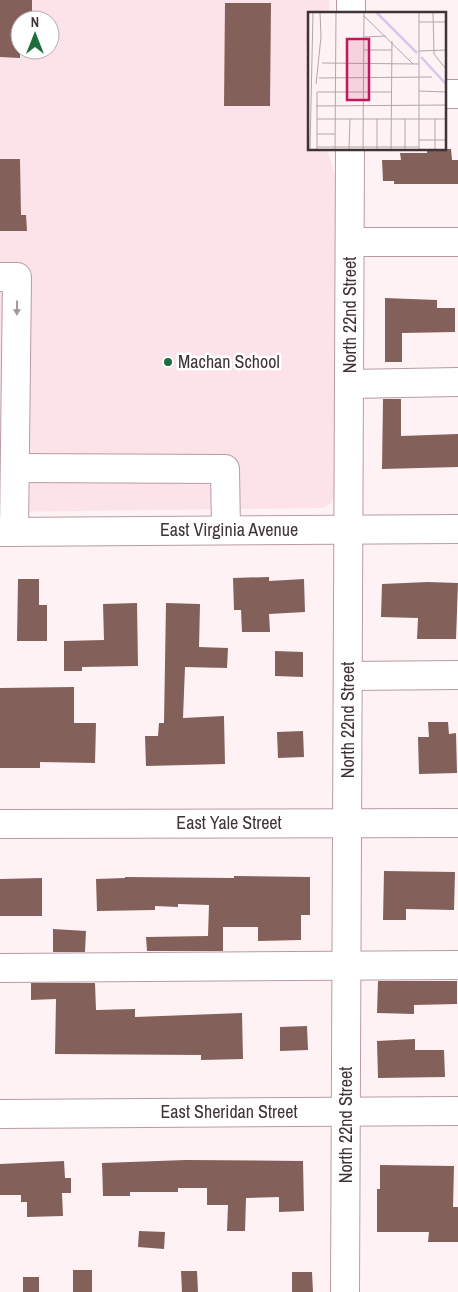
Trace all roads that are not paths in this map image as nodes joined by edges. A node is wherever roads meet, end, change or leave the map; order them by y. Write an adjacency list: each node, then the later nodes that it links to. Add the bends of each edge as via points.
1 (350, 150): 2 (street, North 22nd Street)
2 (350, 242): 3 (street); 6 (street, North 22nd Street)
3 (458, 242)
4 (0, 277): 7 (street, one-way to 7, via 17,277)
5 (458, 382): 6 (street)
6 (349, 384): 8 (street, North 22nd Street)
7 (15, 468): 10 (street, via 225,469); 11 (street)
8 (348, 529): 9 (street, East Virginia Avenue); 10 (street, East Virginia Avenue); 13 (street, North 22nd Street)
9 (458, 529)
10 (226, 530): 11 (street, East Virginia Avenue)
11 (7, 532)
12 (458, 675): 13 (street)
13 (348, 676): 14 (street, North 22nd Street)
14 (348, 823): 15 (street, East Yale Street); 16 (street, East Yale Street); 17 (street, North 22nd Street)
15 (458, 823)
16 (0, 824)
17 (346, 965): 18 (street); 19 (street); 20 (street, North 22nd Street)
18 (458, 965)
19 (0, 968)
20 (346, 1111): 21 (street, East Sheridan Street); 22 (street, East Sheridan Street); 23 (street, North 22nd Street)
21 (458, 1111)
22 (0, 1114)
23 (345, 1292)

